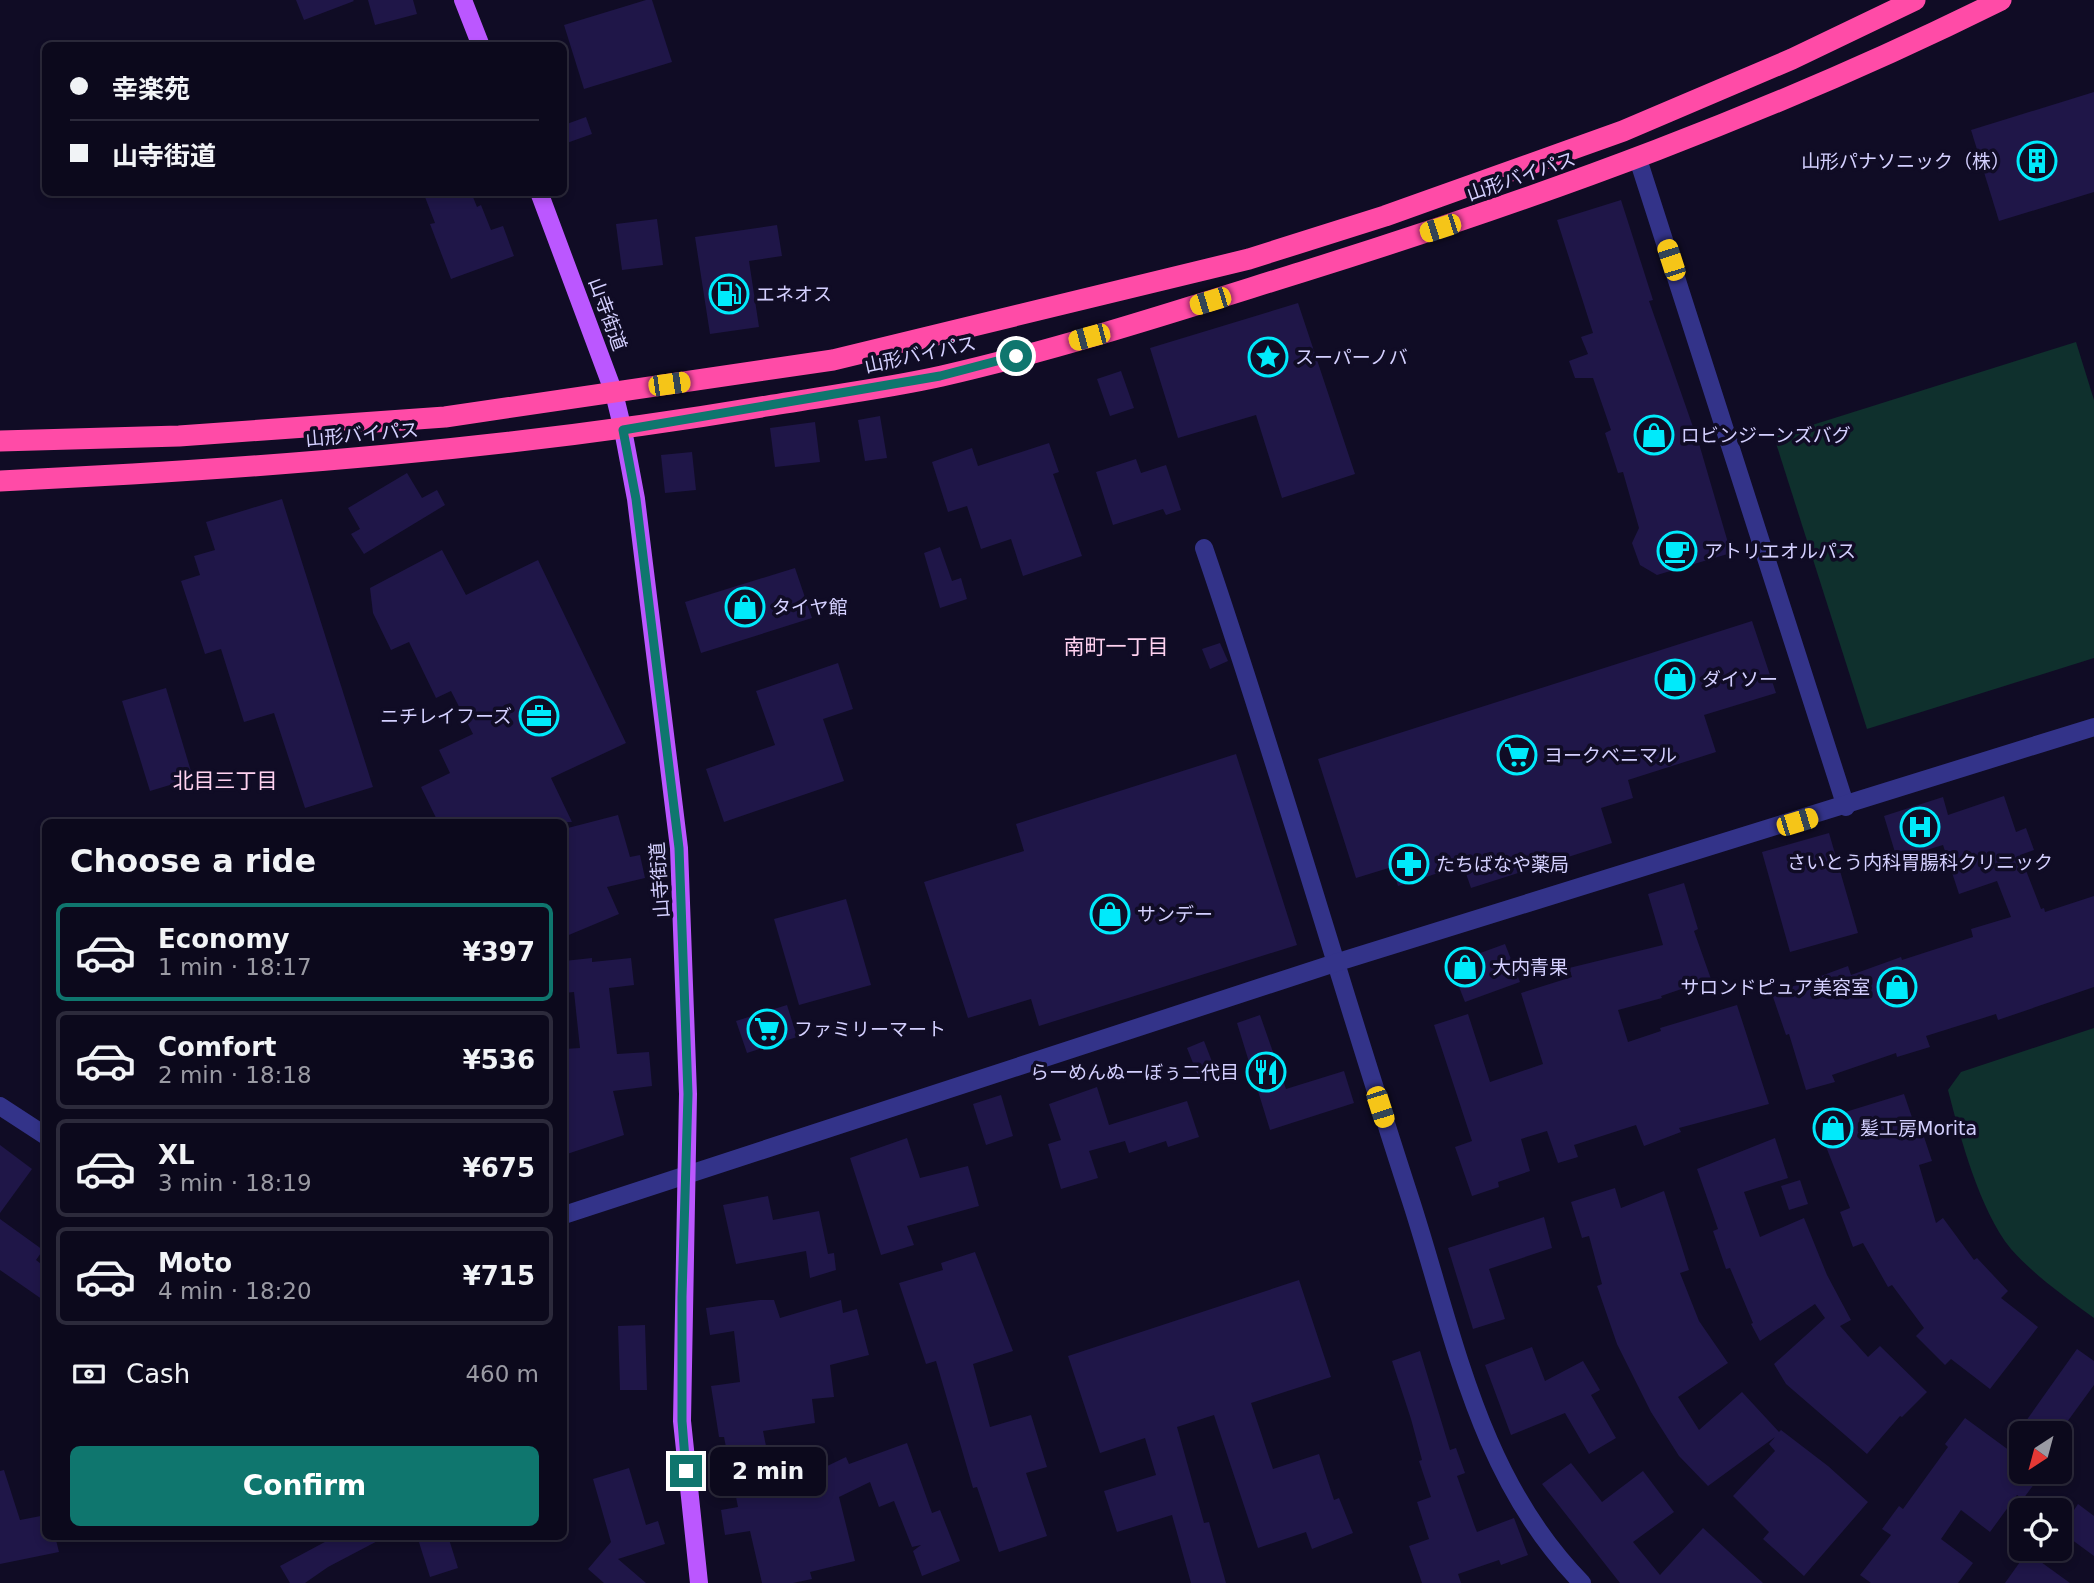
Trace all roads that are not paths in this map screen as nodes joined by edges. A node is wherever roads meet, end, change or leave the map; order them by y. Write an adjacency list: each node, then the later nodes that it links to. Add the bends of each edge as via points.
1 (463, 0): 4 (main road)
2 (1915, 0): 7 (highway, 山形バイパス, via 1623,131 1249,259 833,360)
3 (2001, 0): 5 (highway, 山形バイパス, via 1806,92)
4 (479, 42)
5 (1639, 159): 8 (highway, 山形バイパス, via 1469,219 1119,329 940,376); 13 (street)
6 (540, 196): 7 (main road, 山寺街道)
7 (614, 393): 8 (main road, 山寺街道); 9 (highway, 山形バイパス, via 445,417 178,436)
8 (623, 430): 10 (highway, 山形バイパス, via 400,455); 17 (main road, 山寺街道, via 636,499 679,848 686,981)
9 (0, 441)
10 (0, 481)
11 (1204, 548): 14 (street)
12 (2094, 727): 13 (street)
13 (1846, 807): 14 (street)
14 (1335, 963): 17 (street); 20 (street, via 1460,1370 1493,1454 1526,1512)
15 (0, 1106): 16 (street)
16 (42, 1133)
17 (685, 1174): 18 (street); 19 (main road, 山寺街道, via 682,1421)
18 (567, 1214)
19 (699, 1583)
20 (1582, 1583)

